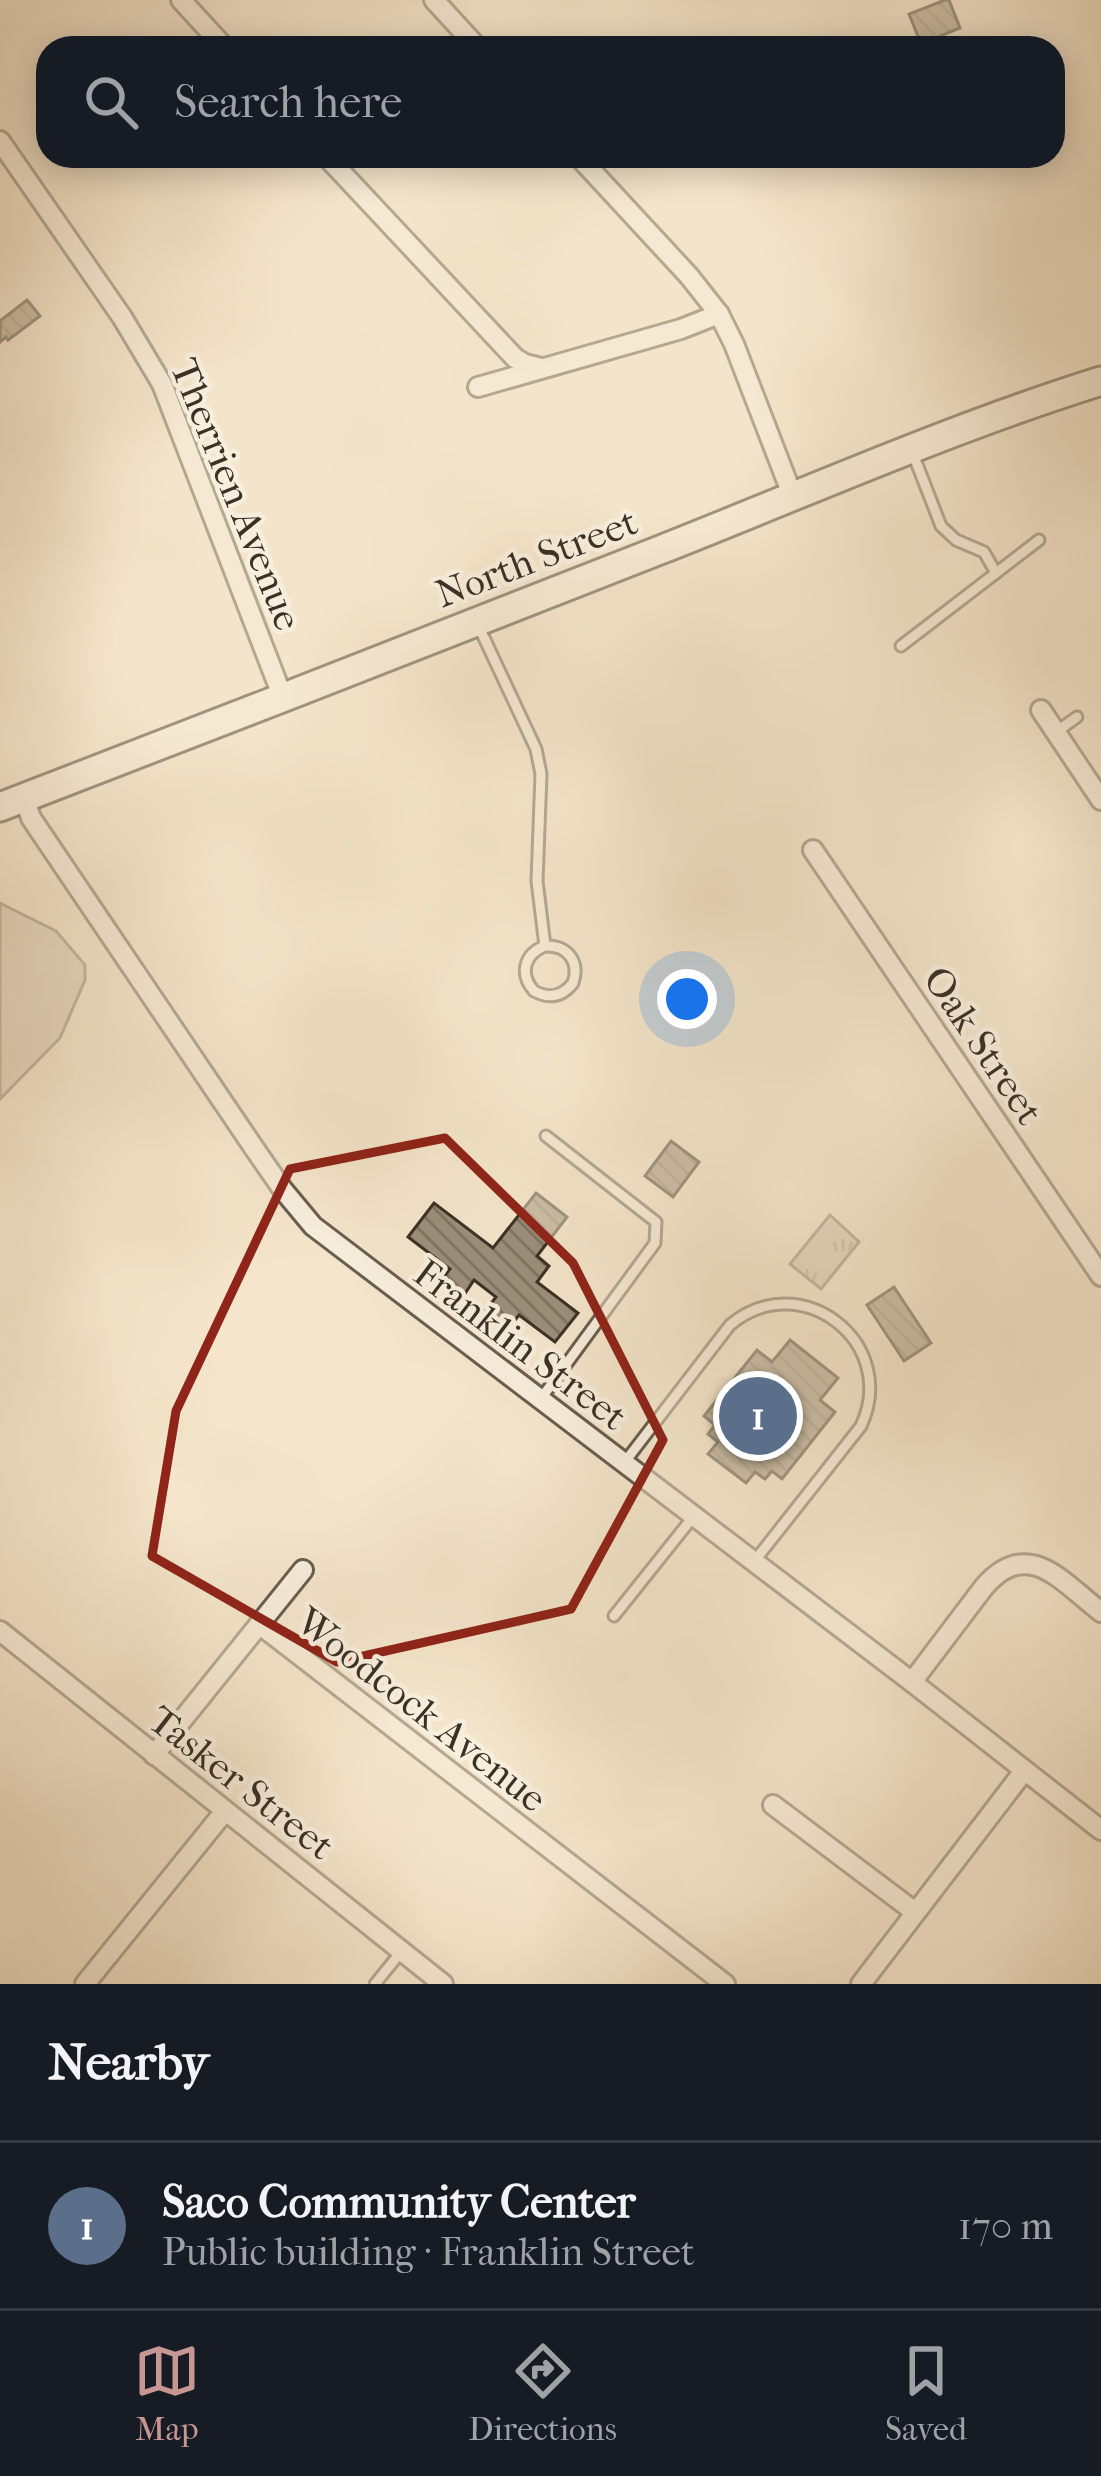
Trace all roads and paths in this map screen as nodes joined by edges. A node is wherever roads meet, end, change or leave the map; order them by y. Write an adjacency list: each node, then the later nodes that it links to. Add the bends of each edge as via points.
1 (181, 0): 3 (street)
2 (434, 0): 4 (street)
3 (214, 36)
4 (467, 36)
5 (0, 141): 18 (street, Therrien Avenue, via 162,384)
6 (337, 168): 9 (street, via 515,358)
7 (589, 168): 8 (street)
8 (718, 314): 9 (street); 13 (street)
9 (542, 368): 11 (street)
10 (1101, 381): 12 (main road, North Street)
11 (478, 387)
12 (911, 448): 13 (main road, North Street); 15 (lane, via 941,526 984,552)
13 (793, 497): 16 (main road, North Street)
14 (1040, 540): 15 (lane)
15 (996, 573): 17 (lane)
16 (477, 622): 18 (main road, North Street); 25 (lane, via 536,749)
17 (901, 646)
18 (283, 698): 23 (main road, North Street)
19 (1041, 710): 21 (street)
20 (1077, 717): 21 (lane)
21 (1056, 732): 22 (street)
22 (1101, 800)
23 (12, 802): 28 (street, Franklin Street, via 31,818 300,1211)
24 (813, 850): 27 (street, Oak Street)
25 (545, 946): 25 (lane, via 567,952 575,966 567,990 551,997 534,991 525,976 527,960)
26 (546, 1136): 28 (lane, via 656,1222 655,1244)
27 (1101, 1276)
28 (540, 1400): 29 (street, Franklin Street)
29 (624, 1463): 30 (street, Franklin Street); 31 (lane, via 741,1316 796,1305 835,1319 867,1364 866,1415)
30 (692, 1516): 31 (street, Franklin Street); 34 (lane)
31 (753, 1563): 37 (street, Franklin Street)
32 (303, 1570): 35 (street, Woodcock Avenue)
33 (1101, 1612): 37 (street, via 1041,1566 1013,1564 984,1587)
34 (614, 1616)
35 (259, 1624): 38 (street, Woodcock Avenue); 48 (street, Woodcock Avenue)
36 (0, 1631): 38 (street, Tasker Street)
37 (912, 1682): 39 (street, Franklin Street)
38 (154, 1755): 41 (street, Tasker Street)
39 (1024, 1771): 42 (street, Franklin Street); 43 (street)
40 (773, 1804): 43 (street)
41 (226, 1811): 44 (street, Tasker Street); 45 (street)
42 (1101, 1830)
43 (915, 1912): 49 (street)
44 (400, 1952): 46 (lane); 47 (street, Tasker Street)
45 (86, 1984)
46 (375, 1984)
47 (443, 1984)
48 (724, 1984)
49 (861, 1984)

